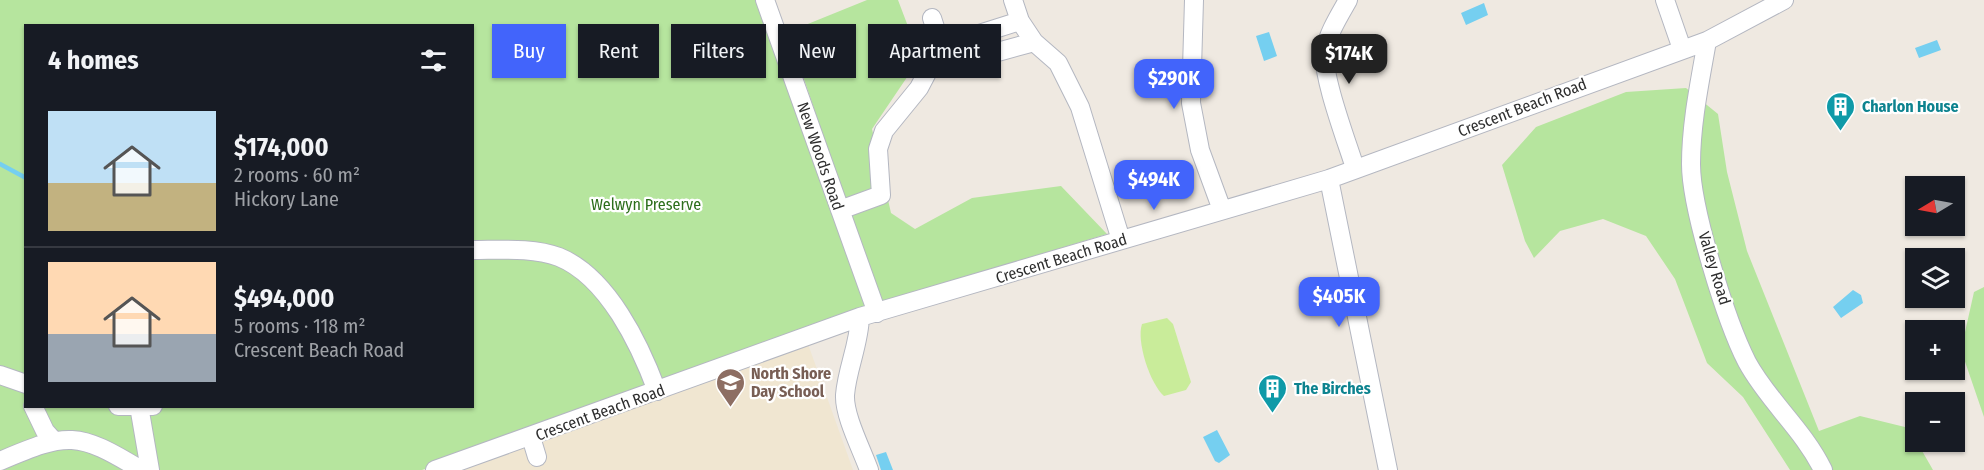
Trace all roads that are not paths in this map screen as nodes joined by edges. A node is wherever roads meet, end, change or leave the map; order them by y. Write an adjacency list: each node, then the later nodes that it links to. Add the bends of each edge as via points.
1 (765, 0): 18 (street, New Woods Road)
2 (1013, 0): 8 (street)
3 (1194, 0): 19 (street, via 1191,104 1200,150)
4 (1348, 0): 16 (street, via 1324,53)
5 (1665, 0): 13 (street)
6 (1784, 0): 11 (street, Crescent Beach Road)
7 (932, 18): 9 (street)
8 (1020, 21): 10 (street); 12 (street)
9 (934, 24)
10 (1001, 27)
11 (1707, 41): 13 (street, Crescent Beach Road); 37 (street, Valley Road, via 1691,162 1703,230 1746,361 1811,445)
12 (1034, 42): 14 (street); 20 (street, via 1058,63 1080,107)
13 (1682, 49): 16 (street, Crescent Beach Road)
14 (1001, 51)
15 (924, 78): 18 (street, via 884,131 878,149 881,195)
16 (1355, 168): 17 (street, Crescent Beach Road)
17 (1329, 179): 19 (street, Crescent Beach Road); 36 (street)
18 (840, 210): 22 (street, New Woods Road)
19 (1222, 210): 20 (street, Crescent Beach Road)
20 (1121, 240): 22 (street, Crescent Beach Road)
21 (474, 250): 25 (street, via 518,250 559,257 598,284 629,329)
22 (868, 315): 25 (street, Crescent Beach Road); 35 (street, via 845,394)
23 (0, 375): 24 (street)
24 (24, 383)
25 (657, 391): 28 (street, Crescent Beach Road)
26 (34, 408): 29 (street)
27 (139, 408): 33 (street)
28 (531, 437): 31 (street); 34 (street, Crescent Beach Road)
29 (54, 441): 30 (street); 32 (street, via 65,438 90,442)
30 (0, 461)
31 (540, 465)
32 (141, 470)
33 (150, 470)
34 (435, 470)
35 (869, 470)
36 (1388, 470)
37 (1823, 470)

